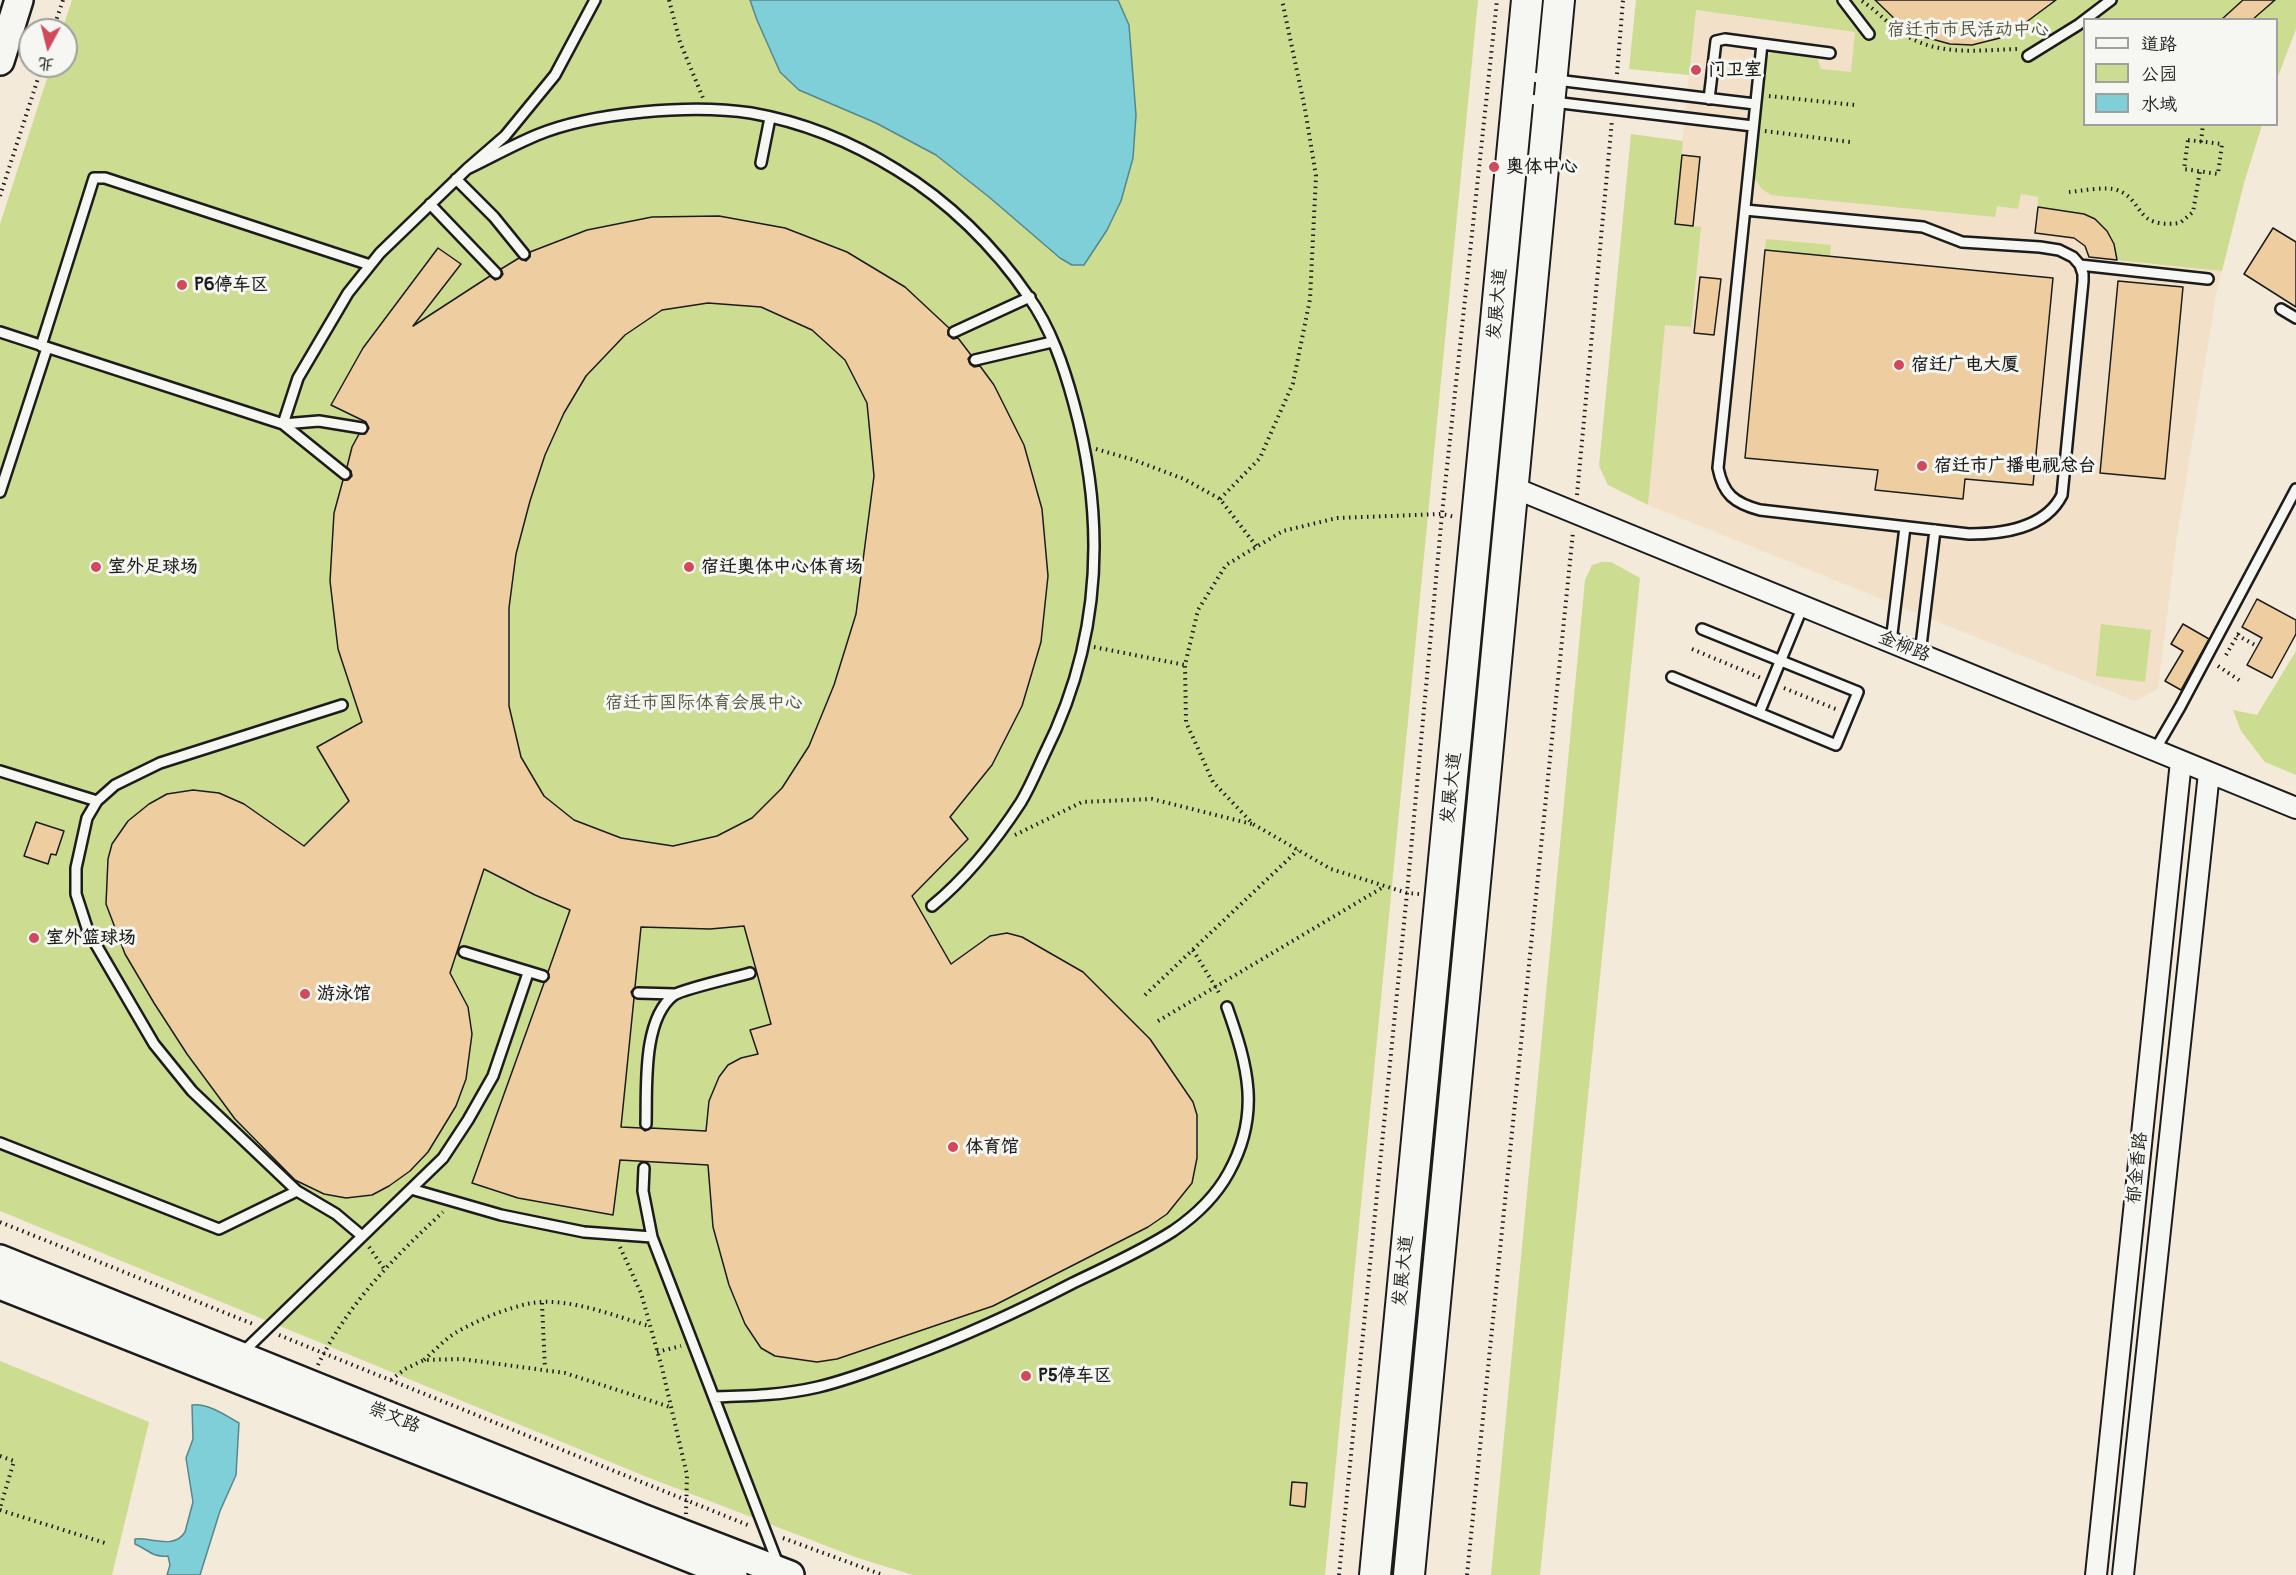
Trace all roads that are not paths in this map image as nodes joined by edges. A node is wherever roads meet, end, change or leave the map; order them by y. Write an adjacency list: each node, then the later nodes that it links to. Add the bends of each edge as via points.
1 (19, 0): 13 (street)
2 (595, 0): 21 (lane, via 555,75 505,136)
3 (1527, 0): 14 (main road, 发展大道)
4 (1559, 0): 15 (main road, 发展大道)
5 (1843, 0): 9 (lane)
6 (2111, 0): 7 (lane)
7 (2087, 18)
8 (2083, 21): 11 (lane)
9 (1869, 34)
10 (1762, 44): 12 (lane); 16 (lane, via 1716,41); 17 (lane)
11 (2027, 51)
12 (1830, 53)
13 (0, 62)
14 (1519, 86): 15 (lane); 15 (lane); 81 (main road, 发展大道)
15 (1550, 90): 16 (lane, via 1615,87); 19 (lane, via 1613,109); 41 (main road, 发展大道)
16 (1709, 99): 17 (lane)
17 (1756, 100): 19 (lane)
18 (770, 118): 20 (lane); 21 (lane, via 751,113 688,110 622,114 539,134); 30 (lane, via 821,131 868,152 915,181 949,207 998,256)
19 (1753, 128): 24 (lane)
20 (761, 163)
21 (466, 169): 22 (lane)
22 (456, 179): 23 (lane); 25 (lane)
23 (430, 204): 27 (lane); 28 (lane)
24 (1745, 210): 26 (lane, via 1923,227 1962,242 2058,250); 44 (lane, via 1718,468 1721,484 1729,495 1760,510)
25 (524, 255)
26 (2080, 264): 29 (lane); 45 (lane, via 2084,273 2058,504 2039,520 2015,529 1989,534)
27 (370, 265): 36 (lane, via 105,178 94,178); 38 (lane, via 348,293 298,378)
28 (496, 273)
29 (2208, 279)
30 (1030, 297): 34 (lane); 35 (lane)
31 (2281, 309): 32 (lane)
32 (2296, 318)
33 (0, 332): 36 (lane)
34 (954, 332)
35 (1052, 342): 37 (lane); 60 (lane, via 1066,373 1093,496 1096,547 1084,645 1059,725 1022,800 986,849)
36 (44, 347): 38 (lane); 43 (lane)
37 (975, 360)
38 (283, 424): 39 (lane, via 319,421); 40 (lane)
39 (362, 428)
40 (345, 474)
41 (1512, 487): 46 (street, 金柳路); 82 (main road, 发展大道)
42 (2296, 489): 54 (lane)
43 (0, 492)
44 (1905, 527): 45 (lane); 48 (lane)
45 (1935, 530): 49 (lane)
46 (1803, 606): 48 (street, 金柳路); 50 (lane)
47 (1702, 629): 50 (lane)
48 (1891, 642): 49 (street, 金柳路)
49 (1920, 654): 54 (street, 金柳路)
50 (1780, 660): 53 (lane); 53 (lane, via 1858,692 1836,745)
51 (1672, 677): 53 (lane)
52 (342, 705): 58 (lane, via 160,764 115,785)
53 (1759, 713)
54 (2155, 750): 55 (street, 金柳路)
55 (2181, 761): 57 (street, 金柳路); 83 (street, 郁金香路)
56 (0, 771): 58 (lane)
57 (2209, 773): 59 (street, 金柳路); 84 (street, 郁金香路)
58 (97, 801): 72 (lane, via 87,818 76,868 76,894 88,931 154,1044 185,1083)
59 (2296, 808)
60 (932, 906)
61 (464, 952): 62 (lane)
62 (528, 973): 64 (lane); 71 (lane, via 493,1076 442,1158)
63 (750, 974): 66 (lane)
64 (543, 976)
65 (638, 993): 66 (lane)
66 (675, 994): 68 (lane, via 659,1012 654,1027)
67 (1227, 1007): 78 (lane, via 1242,1050 1248,1085 1245,1137 1218,1189 1201,1209 1173,1231 1021,1310 884,1366 819,1387)
68 (646, 1124)
69 (0, 1143): 72 (lane, via 219,1229)
70 (644, 1168): 74 (lane, via 643,1191)
71 (411, 1189): 73 (lane); 74 (lane, via 501,1215 584,1232)
72 (297, 1191): 73 (lane, via 336,1214)
73 (362, 1236): 77 (lane)
74 (652, 1237): 78 (lane)
75 (0, 1259): 77 (street, 崇文路)
76 (0, 1285): 80 (street, 崇文路)
77 (239, 1355): 79 (street, 崇文路)
78 (714, 1397): 79 (lane)
79 (785, 1573)
80 (733, 1575)
81 (1375, 1575)
82 (1409, 1575)
83 (2096, 1575)
84 (2123, 1575)

